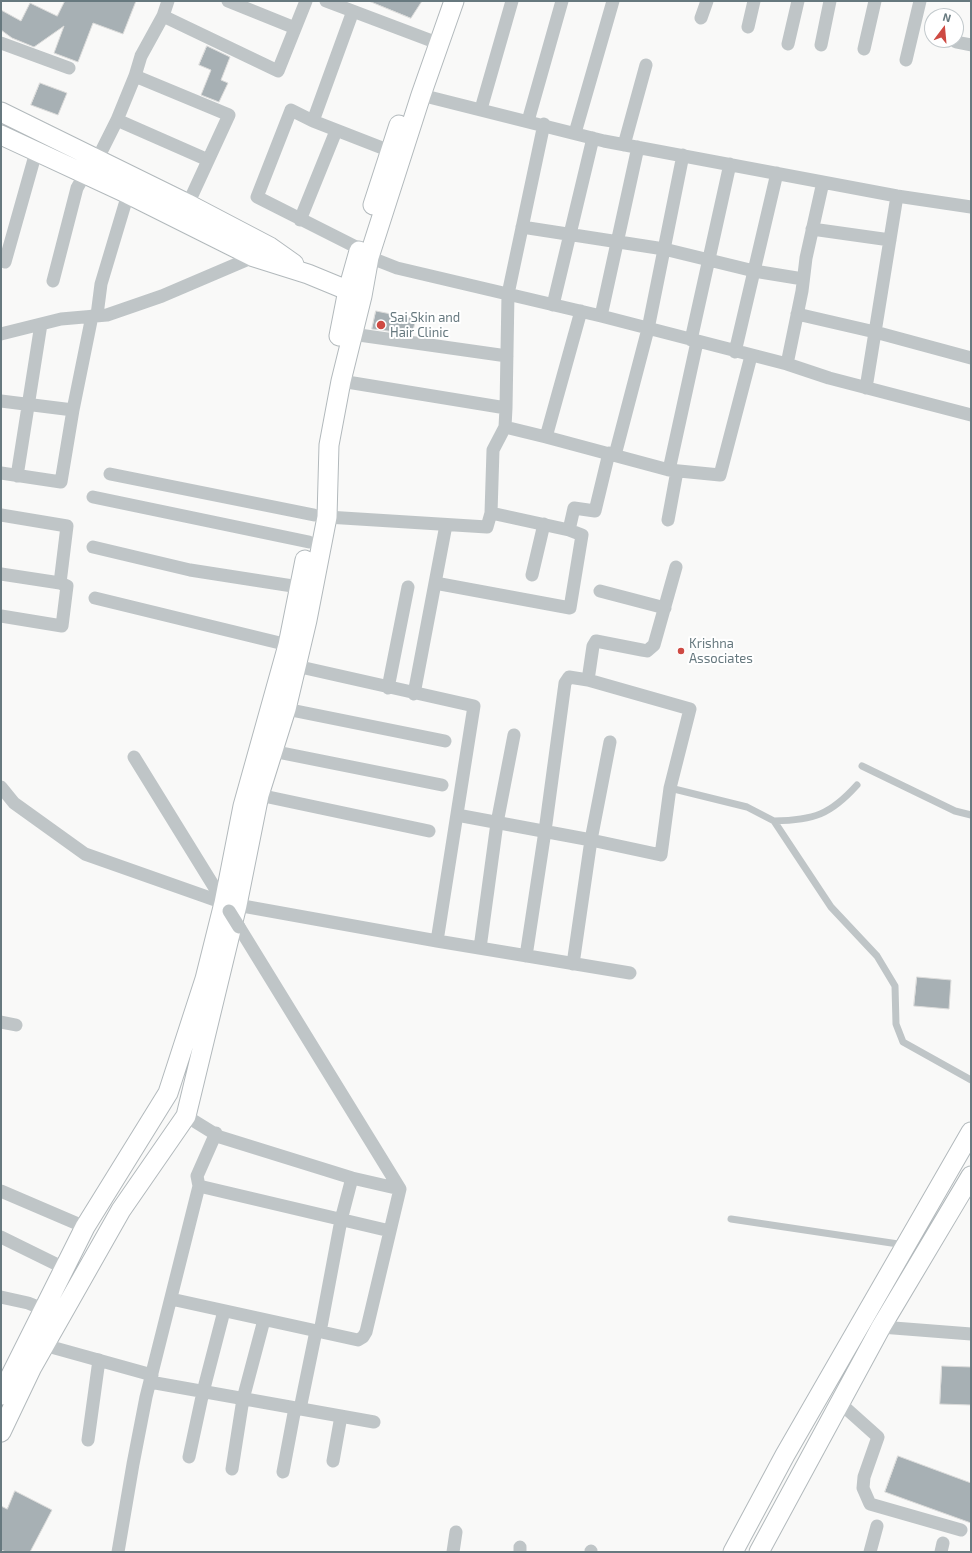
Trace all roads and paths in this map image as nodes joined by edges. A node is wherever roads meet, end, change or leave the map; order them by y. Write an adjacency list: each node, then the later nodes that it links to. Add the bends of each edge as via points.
1 (168, 1): 17 (street)
2 (228, 1): 20 (street)
3 (306, 1): 20 (street)
4 (326, 1): 16 (street)
5 (441, 1): 21 (street)
6 (454, 1): 21 (street)
7 (512, 1): 31 (street)
8 (562, 1): 35 (street)
9 (614, 1): 38 (street)
10 (707, 1): 18 (street)
11 (754, 1): 19 (street)
12 (798, 1): 23 (street)
13 (830, 1): 24 (street)
14 (875, 1): 25 (street)
15 (920, 1): 26 (street)
16 (353, 11): 21 (street); 34 (street)
17 (163, 16): 20 (street, via 278,71); 29 (street, via 141,56)
18 (701, 18)
19 (748, 27)
20 (295, 28)
21 (434, 42): 30 (street); 43 (street)
22 (1, 43): 28 (street)
23 (788, 44)
24 (821, 45)
25 (864, 49)
26 (906, 60)
27 (646, 66): 41 (street)
28 (69, 68)
29 (135, 76): 33 (street); 47 (street, via 229,115)
30 (421, 95): 31 (street); 64 (street)
31 (481, 109): 35 (street)
32 (1, 112): 46 (street)
33 (117, 120): 46 (street); 47 (street)
34 (314, 121): 37 (street); 56 (street, via 291,110 257,197)
35 (528, 121): 36 (street)
36 (544, 124): 38 (street); 57 (street)
37 (336, 130): 43 (street); 56 (street)
38 (575, 133): 40 (street)
39 (1, 135): 44 (street)
40 (593, 138): 41 (street); 59 (street)
41 (624, 144): 42 (street)
42 (638, 147): 45 (street); 61 (street)
43 (390, 151): 64 (street)
44 (36, 152): 50 (street); 67 (street)
45 (682, 155): 48 (street); 63 (street)
46 (97, 160): 54 (street)
47 (208, 160): 54 (street)
48 (730, 164): 49 (street); 66 (street)
49 (778, 173): 51 (street); 68 (street)
50 (85, 174): 52 (street); 71 (street, via 76,188)
51 (823, 182): 53 (street); 58 (street)
52 (128, 194): 65 (street); 77 (street)
53 (897, 196): 55 (street); 60 (street)
54 (188, 204): 62 (street)
55 (971, 207)
56 (300, 220): 64 (street)
57 (522, 227): 59 (street); 73 (street)
58 (812, 228): 60 (street); 70 (street)
59 (570, 234): 61 (street); 74 (street)
60 (890, 240): 81 (street)
61 (618, 241): 63 (street); 78 (street)
62 (270, 247): 65 (street); 69 (street)
63 (664, 249): 66 (street); 80 (street)
64 (365, 253): 72 (street); 73 (street, via 398,268)
65 (254, 257): 69 (street); 77 (street, via 162,296 107,315)
66 (709, 259): 68 (street); 84 (street)
67 (5, 262)
68 (754, 271): 70 (street); 85 (street)
69 (308, 274): 72 (street)
70 (803, 279): 76 (street)
71 (54, 281)
72 (355, 293): 83 (street); 107 (street, via 320,436)
73 (508, 294): 74 (street); 86 (street)
74 (553, 305): 75 (street)
75 (580, 311): 78 (street); 98 (street)
76 (797, 314): 81 (street); 89 (street)
77 (94, 316): 79 (street); 95 (street)
78 (601, 316): 80 (street)
79 (41, 324): 82 (street); 93 (street)
80 (648, 329): 84 (street); 99 (street)
81 (875, 332): 88 (street); 91 (street)
82 (1, 334)
83 (352, 334): 86 (street); 90 (street)
84 (694, 341): 85 (street); 100 (street)
85 (735, 352): 87 (street)
86 (507, 356): 94 (street)
87 (751, 356): 89 (street); 100 (street, via 720,475)
88 (971, 358)
89 (787, 364): 91 (street)
90 (341, 381): 94 (street); 107 (street, via 329,445)
91 (866, 388): 96 (street)
92 (1, 401): 93 (street)
93 (29, 404): 95 (street); 103 (street)
94 (506, 408): 97 (street)
95 (73, 410): 103 (street, via 62,482)
96 (971, 415)
97 (505, 427): 98 (street); 105 (street, via 493,450)
98 (546, 437): 99 (street)
99 (612, 454): 100 (street); 111 (street, via 594,511 574,508)
100 (673, 470): 108 (street)
101 (1, 473): 103 (street)
102 (110, 474): 107 (street)
103 (17, 476)
104 (93, 496): 112 (street)
105 (491, 513): 109 (street); 110 (street, via 487,527)
106 (1, 515): 117 (street, via 67,526)
107 (320, 516): 110 (street); 112 (street); 126 (street, via 307,620)
108 (668, 520)
109 (544, 524): 111 (street); 116 (street)
110 (446, 525): 118 (street)
111 (569, 530): 118 (street, via 582,534 570,608)
112 (309, 542): 119 (street)
113 (93, 547): 119 (street, via 190,570)
114 (676, 567): 123 (street)
115 (1, 574): 117 (street)
116 (532, 575)
117 (60, 583): 124 (street, via 67,586 62,626)
118 (435, 583): 129 (street)
119 (299, 587): 125 (street)
120 (408, 587): 128 (street)
121 (600, 591): 123 (street)
122 (95, 598): 125 (street)
123 (665, 608): 127 (street, via 656,642 647,651 596,641)
124 (1, 616)
125 (288, 645): 149 (street, via 243,806)
126 (296, 666): 128 (street); 130 (street)
127 (588, 680): 140 (street, via 690,710); 147 (street, via 573,677 566,679)
128 (388, 688): 129 (street)
129 (414, 694): 142 (street, via 474,706)
130 (286, 709): 132 (street); 134 (street)
131 (514, 735): 145 (street)
132 (445, 741)
133 (610, 742): 148 (street)
134 (272, 751): 138 (street); 141 (street)
135 (134, 757): 149 (street)
136 (862, 766): 143 (lane, via 955,811)
137 (857, 785): 144 (lane, via 841,803 821,814 798,820)
138 (442, 786)
139 (1, 787): 149 (street, via 14,802 85,854)
140 (670, 788): 144 (lane, via 747,807); 148 (street, via 661,855)
141 (259, 795): 146 (street); 149 (street)
142 (457, 815): 145 (street); 150 (street)
143 (971, 815)
144 (774, 821): 157 (lane, via 831,907 877,956 895,986 896,1024 903,1042)
145 (497, 823): 147 (street); 151 (street)
146 (429, 831)
147 (545, 831): 148 (street); 152 (street)
148 (591, 840): 153 (street)
149 (230, 906): 150 (street); 158 (street); 164 (street, bridge, via 239,927); 168 (street, via 168,1093)
150 (437, 941): 151 (street)
151 (480, 948): 152 (street)
152 (526, 956): 153 (street)
153 (573, 964): 154 (street)
154 (630, 973)
155 (1, 1022): 156 (street)
156 (16, 1025)
157 (971, 1080)
158 (186, 1116): 160 (street); 181 (street, via 121,1210)
159 (971, 1132): 171 (street)
160 (216, 1133): 162 (street, via 220,1137); 163 (street, via 197,1176)
161 (971, 1176): 178 (street)
162 (352, 1178): 164 (street); 167 (street)
163 (199, 1186): 167 (street); 174 (street)
164 (400, 1190): 169 (street)
165 (1, 1191): 168 (street)
166 (732, 1219): 171 (lane)
167 (342, 1220): 169 (street); 179 (street)
168 (85, 1227): 172 (street)
169 (390, 1231): 179 (street, via 363,1337 358,1340)
170 (1, 1238): 172 (street)
171 (906, 1245): 202 (street)
172 (64, 1268): 175 (street)
173 (1, 1297): 175 (street)
174 (171, 1299): 176 (street); 183 (street)
175 (43, 1309): 185 (street)
176 (224, 1311): 177 (street); 184 (street)
177 (264, 1320): 179 (street); 186 (street)
178 (881, 1327): 180 (street); 187 (street)
179 (318, 1332): 188 (street)
180 (971, 1334)
181 (44, 1345): 182 (street); 191 (street)
182 (99, 1360): 183 (street); 192 (street)
183 (151, 1378): 184 (street); 200 (street)
184 (203, 1392): 186 (street); 193 (street)
185 (1, 1395)
186 (243, 1399): 188 (street); 195 (street)
187 (840, 1403): 198 (street, via 878,1437 864,1477 863,1488 870,1504); 203 (street)
188 (298, 1408): 189 (street); 196 (street)
189 (341, 1416): 190 (street); 194 (street)
190 (374, 1422)
191 (1, 1432)
192 (88, 1440)
193 (189, 1457)
194 (332, 1461)
195 (232, 1469)
196 (283, 1472)
197 (877, 1526): 204 (street)
198 (961, 1530)
199 (456, 1532): 201 (street)
200 (118, 1552)
201 (453, 1552)
202 (733, 1552)
203 (759, 1552)
204 (870, 1552)

